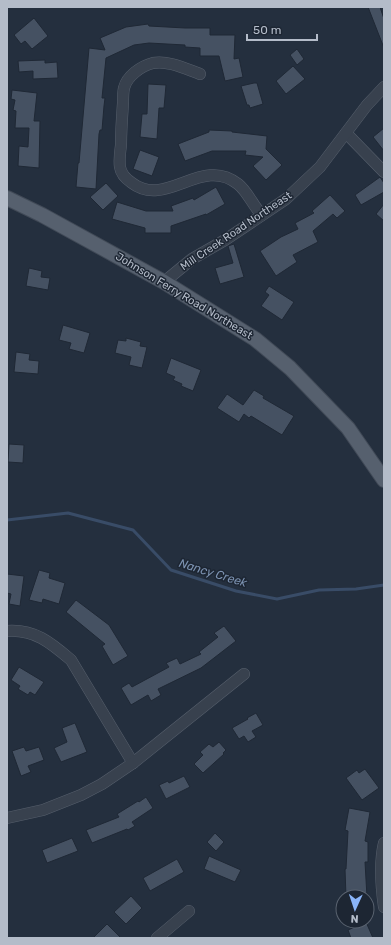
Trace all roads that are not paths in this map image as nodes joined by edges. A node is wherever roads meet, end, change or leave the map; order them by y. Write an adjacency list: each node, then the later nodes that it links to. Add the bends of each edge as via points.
1 (200, 74): 6 (street, via 173,64 154,63 132,75 124,87 120,160 123,175 142,190 168,189 198,177 217,175 228,178 238,184)
2 (384, 86): 3 (street, Mill Creek Road Northeast)
3 (346, 133): 4 (street); 6 (street, Mill Creek Road Northeast, via 320,167 286,199)
4 (384, 172)
5 (7, 198): 7 (main road, Johnson Ferry Road Northeast)
6 (262, 215): 7 (street, Mill Creek Road Northeast, via 192,259)
7 (164, 282): 8 (main road, Johnson Ferry Road Northeast, via 255,339 290,368 348,428)
8 (384, 480)
9 (7, 631): 11 (street, via 27,631 56,647 71,660)
10 (244, 674): 11 (street)
11 (133, 763): 12 (street, via 81,795 43,810)
12 (7, 818)
13 (384, 843): 14 (street, via 381,886)
14 (384, 906)
15 (189, 911): 16 (street)
16 (157, 938)

